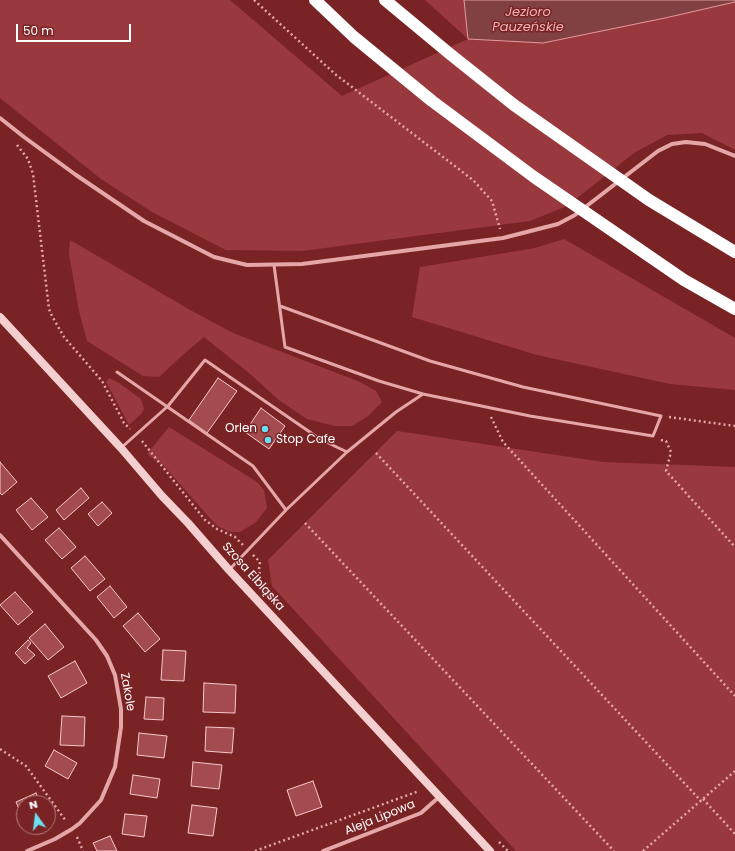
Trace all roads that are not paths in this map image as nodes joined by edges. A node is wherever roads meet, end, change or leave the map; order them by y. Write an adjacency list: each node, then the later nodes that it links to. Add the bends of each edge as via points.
1 (315, 0): 8 (highway, via 354,37 432,101 534,177 684,280)
2 (385, 0): 5 (highway, via 514,105 649,200)
3 (0, 118): 6 (street, via 76,175 144,221 214,257 247,265)
4 (735, 156): 6 (street, via 706,144 672,144 658,151 575,215 558,224 503,238 302,264)
5 (735, 252)
6 (274, 265): 7 (lane)
7 (280, 306): 11 (lane, via 285,347); 11 (lane, via 444,365 523,387 661,416 653,436 530,416)
8 (735, 310)
9 (0, 317): 13 (main road, Szosa Elbląska)
10 (117, 372): 12 (lane)
11 (423, 394): 14 (lane, via 396,412)
12 (168, 406): 13 (lane); 14 (lane, via 205,360 320,439); 15 (lane, via 253,466)
13 (121, 448): 17 (main road, Szosa Elbląska)
14 (347, 452): 15 (lane)
15 (286, 510): 17 (lane)
16 (0, 534): 19 (street, Zakole, via 96,640 107,656 115,675 122,709 115,767 101,800 72,829)
17 (229, 570): 18 (main road, Szosa Elbląska)
18 (439, 797): 20 (street, Aleja Lipowa, via 421,813); 21 (main road, Szosa Elbląska)
19 (27, 851)
20 (324, 851)
21 (490, 851)

